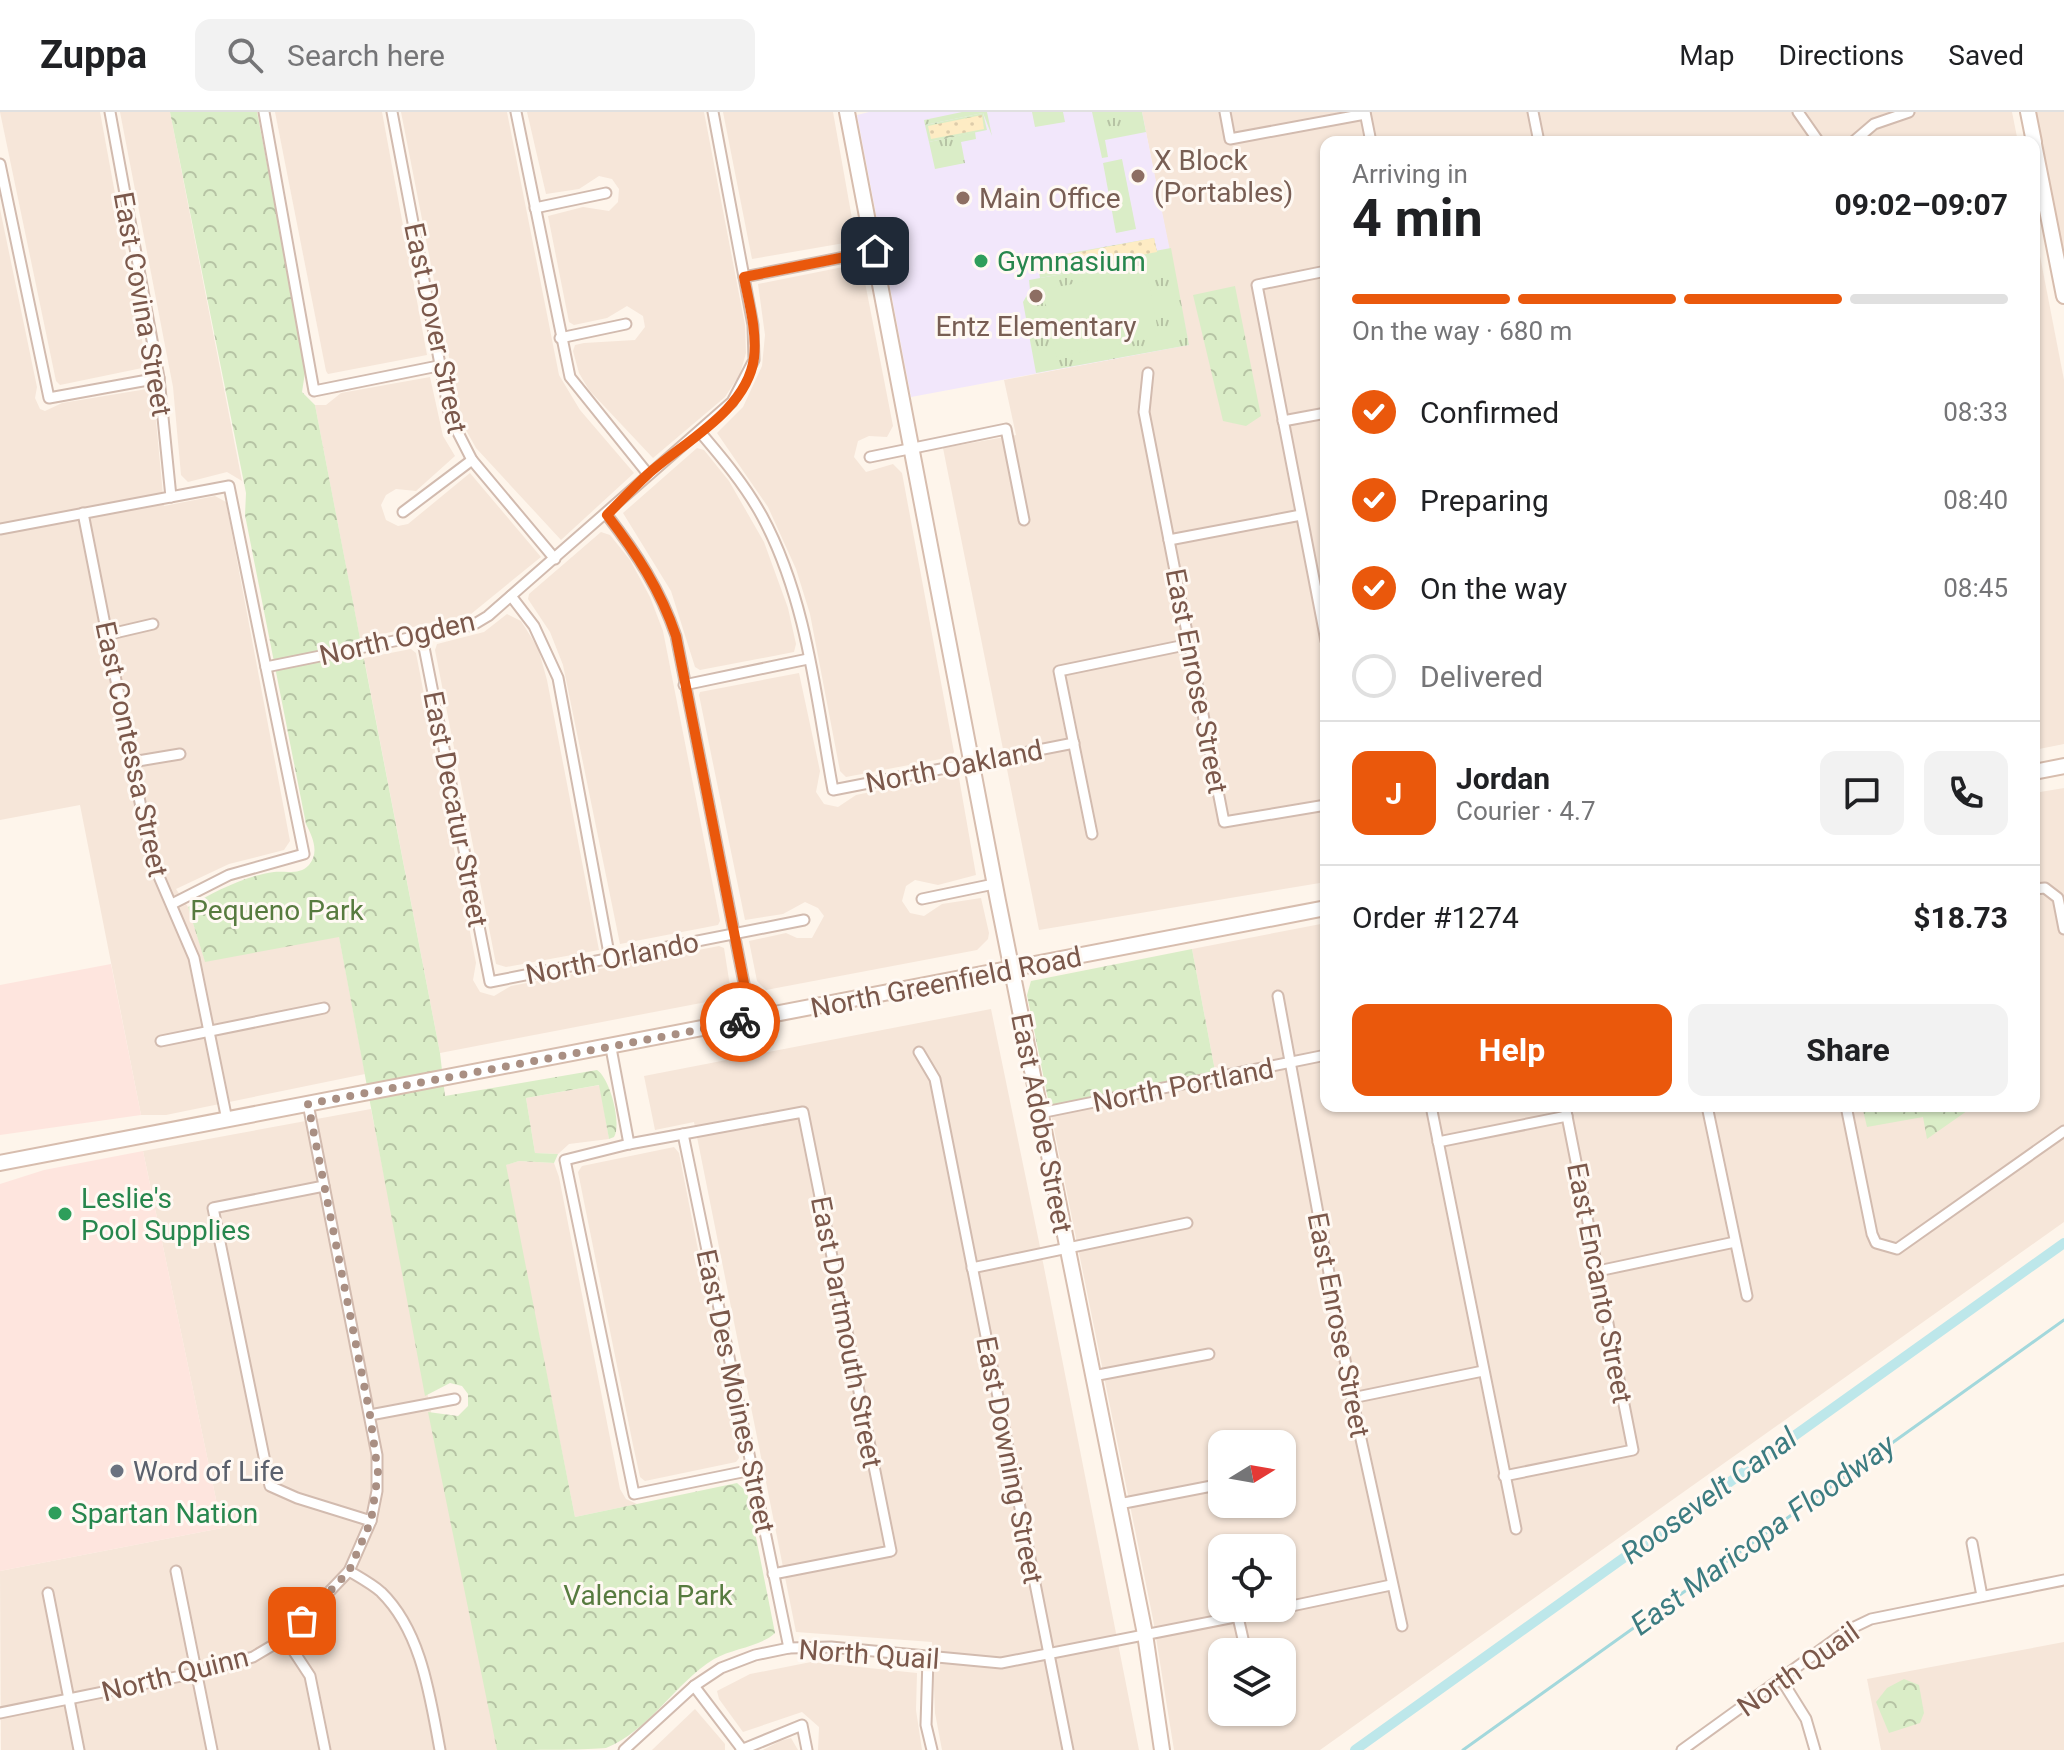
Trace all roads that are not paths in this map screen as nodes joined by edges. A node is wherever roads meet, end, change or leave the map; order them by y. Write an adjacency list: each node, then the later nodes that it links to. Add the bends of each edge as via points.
1 (110, 112): 31 (street, East Covina Street)
2 (264, 112): 29 (street, via 314,391)
3 (392, 112): 29 (street, East Dover Street)
4 (516, 112): 21 (street)
5 (713, 112): 25 (street)
6 (847, 112): 22 (street, East Adobe Street)
7 (1225, 112): 12 (street, via 1230,139)
8 (1533, 112): 14 (street)
9 (1798, 112): 15 (street)
10 (1909, 112): 16 (street, via 1874,124)
11 (2028, 112): 17 (street)
12 (1365, 113): 13 (street)
13 (1370, 136)
14 (1538, 136)
15 (1815, 136)
16 (1860, 136)
17 (2033, 136)
18 (0, 164): 31 (street, via 49,398)
19 (2040, 171): 24 (street)
20 (606, 193): 21 (street)
21 (535, 208): 28 (street)
22 (875, 251): 25 (street); 35 (street, East Adobe Street)
23 (1320, 272): 33 (street, via 1257,285)
24 (2063, 276): 26 (street)
25 (744, 277): 34 (street, via 754,360 732,402)
26 (2064, 296)
27 (626, 324): 28 (street)
28 (560, 338): 38 (street, via 577,390)
29 (438, 366): 37 (street, East Dover Street, via 450,417)
30 (1148, 373): 46 (street, East Enrose Street, via 1144,412)
31 (159, 378): 39 (street, East Covina Street)
32 (1320, 414): 33 (street)
33 (1283, 421): 43 (street)
34 (700, 432): 38 (street, North Ogden); 54 (street, via 750,496 772,536 800,614)
35 (912, 449): 36 (street); 44 (street, via 1006,429); 60 (street, East Adobe Street)
36 (870, 457)
37 (472, 460): 40 (street); 47 (street, East Dover Street)
38 (648, 474): 42 (street, North Ogden)
39 (171, 497): 41 (street); 55 (street, via 229,486)
40 (403, 512)
41 (83, 513): 45 (street); 51 (street, East Contessa Street)
42 (607, 515): 47 (street, North Ogden); 56 (street, via 663,597)
43 (1301, 515): 46 (street); 49 (street)
44 (1024, 520)
45 (0, 529)
46 (1169, 540): 53 (street, East Enrose Street)
47 (555, 559): 48 (street, North Ogden)
48 (511, 596): 52 (street, North Ogden, via 473,625); 73 (street, via 540,637 558,678)
49 (1320, 611)
50 (153, 624): 51 (street)
51 (106, 635): 59 (street, East Contessa Street)
52 (422, 637): 55 (street, North Ogden); 75 (street, East Decatur Street)
53 (1190, 644): 57 (street, via 1059,671); 63 (street, East Enrose Street, via 1224,822)
54 (808, 659): 56 (street); 60 (street, North Oakland, via 833,790)
55 (266, 667): 68 (street, via 304,854 229,875)
56 (684, 685): 72 (street)
57 (1074, 743): 60 (street, North Oakland); 64 (street)
58 (180, 754): 59 (street)
59 (132, 762): 68 (street, East Contessa Street, via 151,858)
60 (972, 762): 65 (street, East Adobe Street)
61 (2064, 766): 62 (street)
62 (2040, 771)
63 (1320, 806)
64 (1092, 834)
65 (994, 884): 67 (street); 74 (street, East Adobe Street)
66 (2040, 888): 71 (street, via 2058,898)
67 (922, 899)
68 (172, 904): 79 (street, East Contessa Street, via 194,958)
69 (1320, 909): 74 (street, North Greenfield Road)
70 (804, 920): 72 (street, North Orlando)
71 (2064, 929)
72 (734, 935): 73 (street, North Orlando); 78 (street)
73 (610, 959): 75 (street, North Orlando)
74 (1011, 969): 78 (street, North Greenfield Road); 91 (street, East Adobe Street)
75 (490, 982)
76 (1278, 996): 84 (street, East Enrose Street)
77 (324, 1008): 79 (street)
78 (751, 1019): 81 (street, North Greenfield Road)
79 (209, 1031): 80 (street); 92 (street, East Contessa Street)
80 (161, 1041)
81 (611, 1048): 85 (street, North Greenfield Road); 96 (street)
82 (919, 1052): 102 (street, East Downing Street, via 935,1079)
83 (1320, 1056): 84 (street, North Portland)
84 (1290, 1064): 91 (street, North Portland); 108 (street, East Enrose Street)
85 (308, 1104): 92 (street, North Greenfield Road); 98 (street)
86 (1432, 1112): 95 (street)
87 (1562, 1112): 95 (street)
88 (1566, 1112): 103 (street, East Encanto Street)
89 (1708, 1112): 100 (street)
90 (1847, 1112): 93 (street, via 1872,1234 1876,1243 1897,1249)
91 (1040, 1113): 101 (street, East Adobe Street)
92 (227, 1120): 97 (street, North Greenfield Road)
93 (2064, 1131)
94 (683, 1134): 96 (street); 111 (street, East Des Moines Street); 120 (street, East Dartmouth Street, via 803,1112 891,1551)
95 (1438, 1142): 106 (street)
96 (629, 1144): 111 (street, via 565,1160 634,1494)
97 (0, 1163)
98 (324, 1186): 110 (street); 115 (street, via 213,1208 270,1486)
99 (1187, 1223): 101 (street)
100 (1735, 1242): 103 (street); 104 (street)
101 (1067, 1248): 102 (street); 107 (street, East Adobe Street)
102 (972, 1268): 131 (street, East Downing Street)
103 (1598, 1271): 112 (street, East Encanto Street, via 1633,1450)
104 (1747, 1296)
105 (1209, 1354): 107 (street)
106 (1483, 1371): 108 (street); 112 (street)
107 (1093, 1376): 114 (street, East Adobe Street)
108 (1352, 1398): 122 (street, East Enrose Street)
109 (455, 1399): 110 (street)
110 (370, 1415): 115 (street, via 378,1473)
111 (752, 1470): 120 (street, East Des Moines Street)
112 (1504, 1476): 116 (street)
113 (1208, 1487): 114 (street)
114 (1119, 1504): 128 (street, East Adobe Street)
115 (371, 1521): 119 (street, North Quinn)
116 (1516, 1529)
117 (1972, 1543): 124 (street)
118 (176, 1571): 133 (street)
119 (349, 1571): 129 (street, North Quinn); 142 (street, via 380,1591 412,1640)
120 (773, 1574): 130 (street, East Des Moines Street)
121 (2064, 1580): 124 (street, North Quail)
122 (1391, 1585): 125 (street, North Quail); 127 (street, East Enrose Street)
123 (48, 1593): 136 (street)
124 (1982, 1596): 134 (street, North Quail, via 1871,1619)
125 (1296, 1605)
126 (1211, 1622): 128 (street, North Quail)
127 (1402, 1626)
128 (1145, 1634): 131 (street, North Quail); 147 (street, East Adobe Street)
129 (285, 1638): 133 (street, North Quinn, via 253,1657); 141 (street, via 310,1676)
130 (789, 1648): 132 (street, North Quail, via 831,1647); 135 (street, North Quail, via 721,1668)
131 (1049, 1652): 132 (street, North Quail, via 1001,1663); 146 (street, East Downing Street)
132 (928, 1658): 145 (street, via 926,1711)
133 (196, 1673): 136 (street, North Quinn); 140 (street)
134 (1781, 1679): 148 (street, North Quail); 149 (street, via 1806,1719)
135 (694, 1686): 138 (street); 143 (street, North Quail)
136 (69, 1698): 137 (street, North Quinn); 139 (street)
137 (0, 1713)
138 (741, 1749): 144 (street, via 802,1725)
139 (79, 1750)
140 (212, 1750)
141 (325, 1750)
142 (440, 1750)
143 (624, 1750)
144 (807, 1750)
145 (932, 1750)
146 (1068, 1750)
147 (1162, 1750)
148 (1682, 1750)
149 (1815, 1750)

